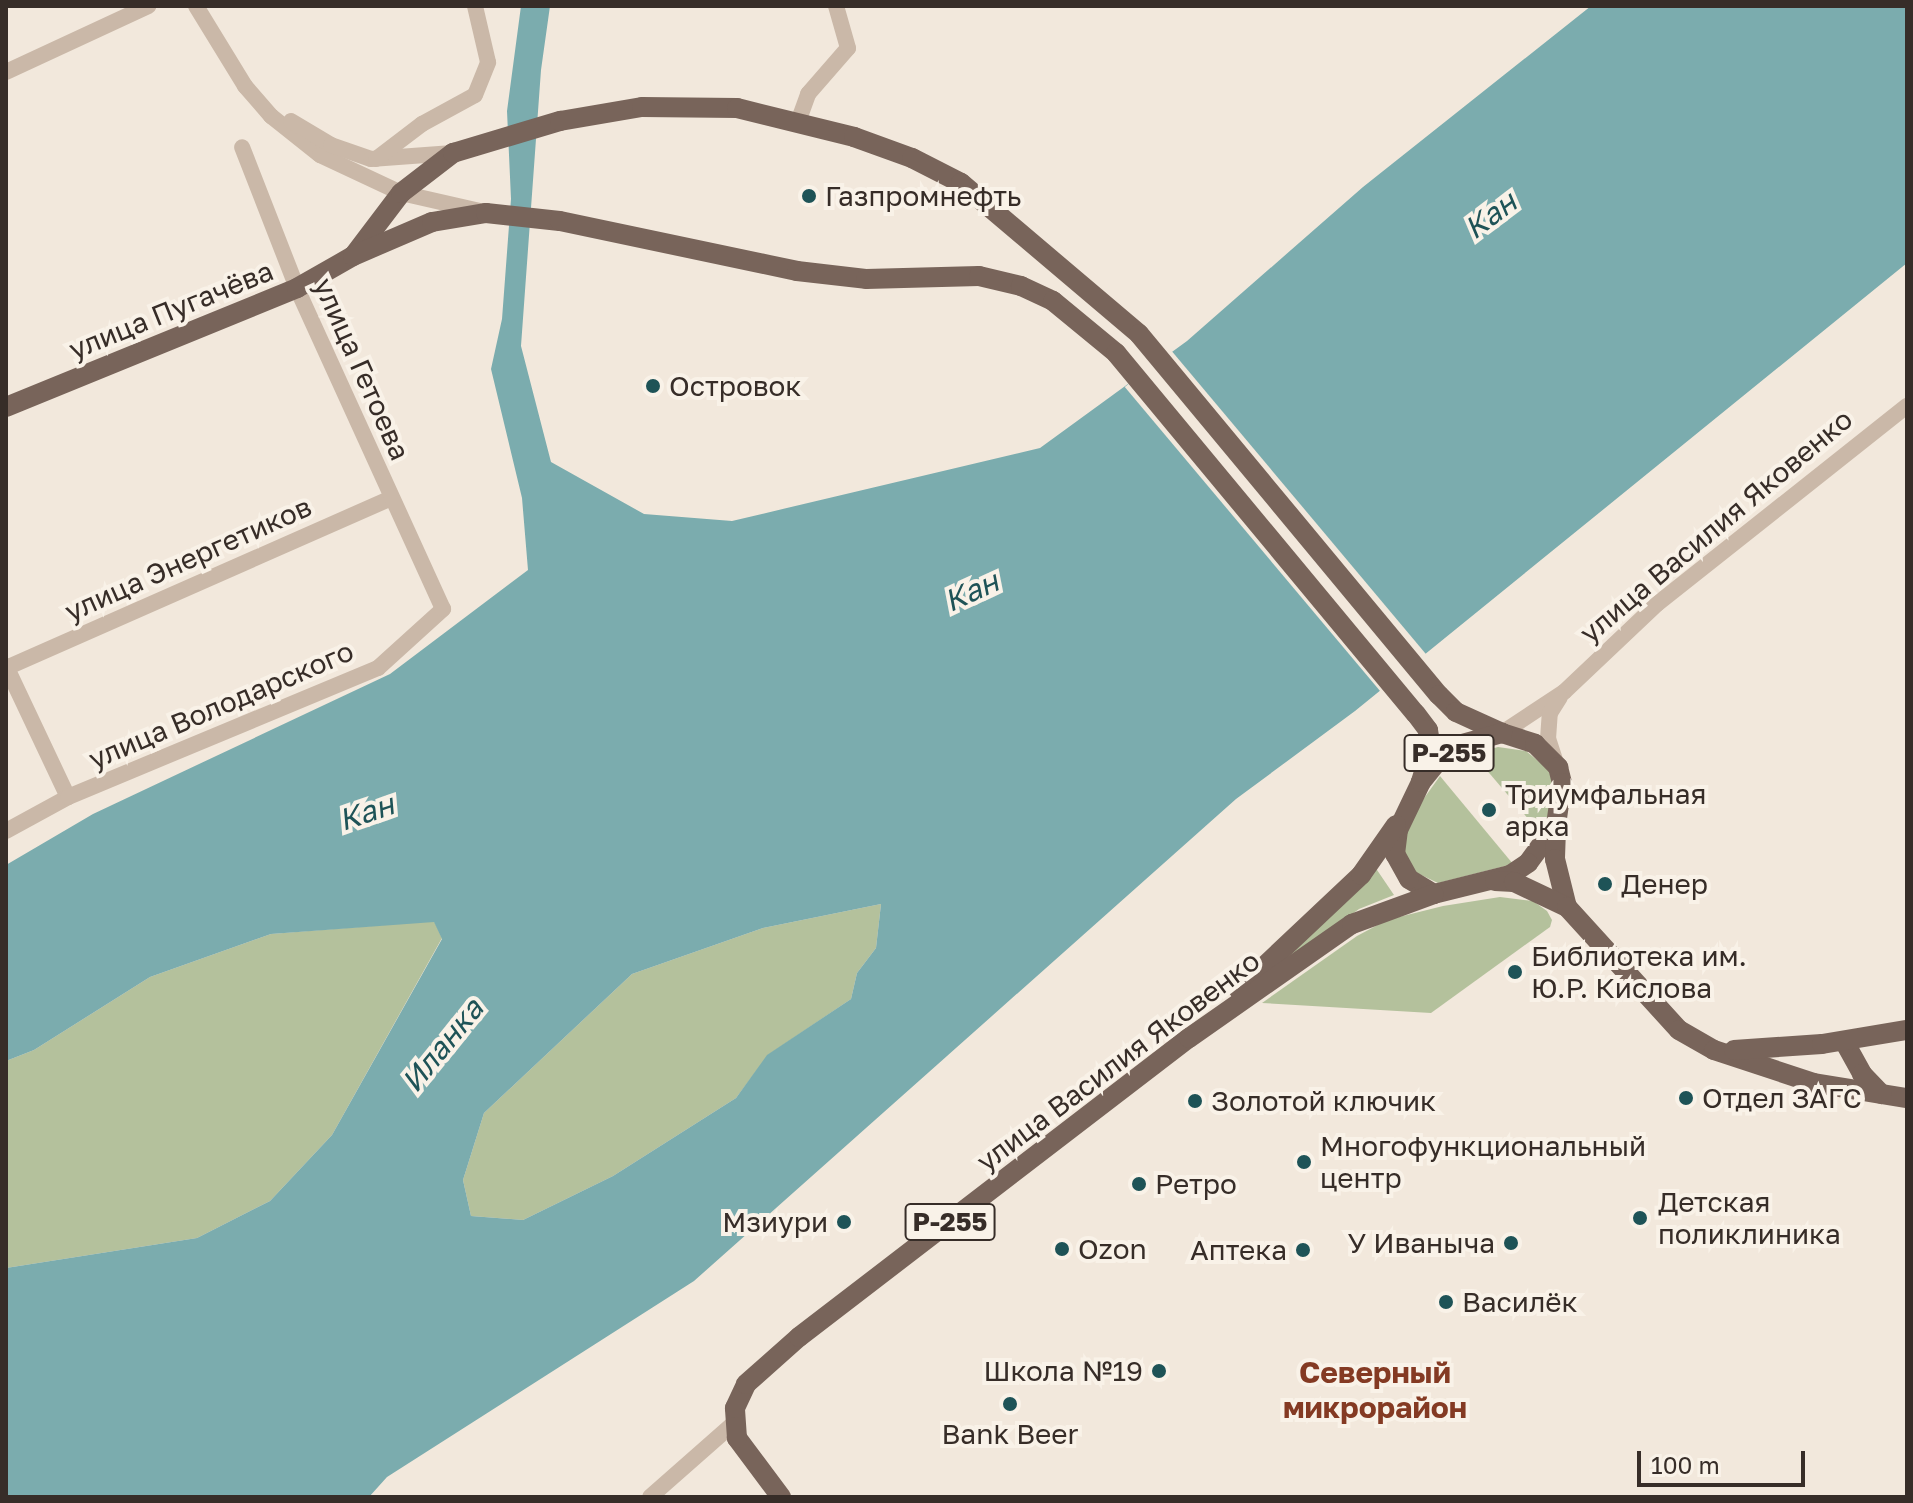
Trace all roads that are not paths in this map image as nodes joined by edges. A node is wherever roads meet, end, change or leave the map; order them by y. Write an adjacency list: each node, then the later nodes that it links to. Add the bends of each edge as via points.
1 (148, 6): 5 (street)
2 (196, 6): 6 (street)
3 (475, 6): 10 (street, via 488,62 475,95 422,124)
4 (836, 6): 7 (street, via 848,48 808,94)
5 (6, 72)
6 (253, 95): 10 (street, via 331,145); 11 (street, via 320,155)
7 (798, 122): 9 (main road, Р-255, via 737,108 642,107 560,121); 21 (main road, Р-255, via 912,158 961,183 1139,334 1439,695 1456,712)
8 (242, 147): 14 (street, улица Гетоева)
9 (453, 153): 10 (street); 11 (main road, Р-255)
10 (376, 159)
11 (401, 193): 12 (street); 13 (main road, Р-255)
12 (486, 213): 13 (main road, Р-255, via 432,222); 23 (main road, Р-255, via 560,221 797,271 866,279 979,276 1053,301 1116,353 1416,714 1428,730 1431,749)
13 (353, 256): 14 (main road, улица Пугачёва / Р-255)
14 (297, 288): 16 (main road, улица Пугачёва / Р-255); 17 (street, улица Гетоева)
15 (1907, 406): 20 (street, улица Василия Яковенко, via 1657,604)
16 (6, 407)
17 (391, 498): 18 (street, улица Гетоева); 19 (street, улица Энергетиков)
18 (443, 609): 24 (street, улица Володарского, via 378,668)
19 (6, 667): 24 (street)
20 (1564, 692): 21 (street); 22 (street, via 1550,713 1548,739)
21 (1502, 733): 22 (main road, Р-255, via 1535,744); 23 (main road, Р-255, via 1459,745)
22 (1558, 767): 26 (main road, Р-255, via 1562,783)
23 (1421, 782): 25 (main road, Р-255)
24 (68, 797): 27 (street, улица Володарского)
25 (1410, 806): 29 (main road, Р-255, via 1398,830 1395,854 1409,879); 32 (main road, Р-255, via 1361,875)
26 (1556, 825): 28 (main road, Р-255, via 1528,863); 30 (main road, via 1555,859)
27 (6, 831)
28 (1493, 881): 29 (main road, Р-255); 30 (main road, via 1514,882)
29 (1434, 894): 32 (main road, улица Василия Яковенко / Р-255, via 1352,924)
30 (1567, 907): 34 (main road, via 1679,1030)
31 (1907, 1030): 33 (main road)
32 (1189, 1038): 37 (main road, улица Василия Яковенко / Р-255, via 787,1347 739,1394)
33 (1844, 1041): 34 (main road, via 1764,1051); 35 (main road, via 1862,1074)
34 (1714, 1050): 35 (main road, via 1814,1083)
35 (1881, 1094): 36 (main road)
36 (1907, 1098)
37 (734, 1423): 38 (street); 39 (main road, via 748,1458)
38 (650, 1497)
39 (781, 1497)

